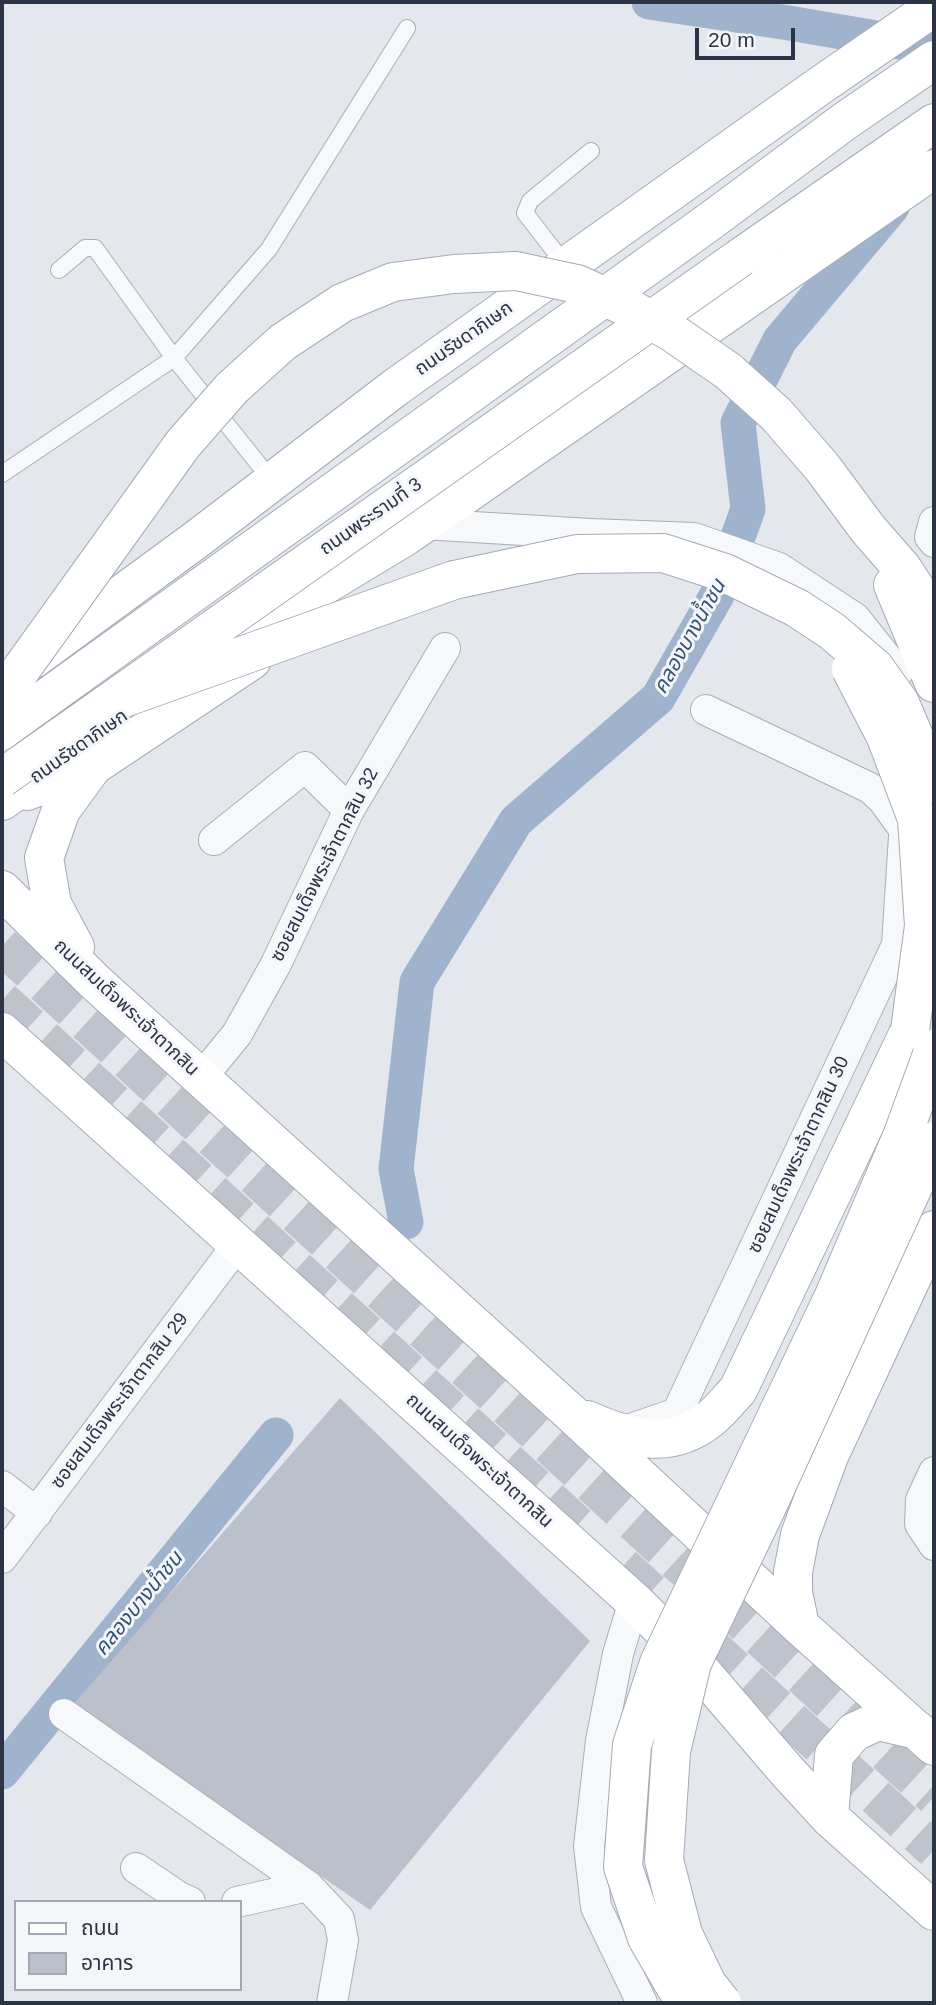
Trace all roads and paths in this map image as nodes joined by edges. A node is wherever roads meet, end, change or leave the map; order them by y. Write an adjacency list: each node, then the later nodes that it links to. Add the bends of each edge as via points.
1 (934, 7): 7 (main road, ถนนรัชดาภิเษก)
2 (407, 27): 9 (lane, via 269,249)
3 (934, 60): 28 (main road, bridge)
4 (934, 123): 18 (main road, ถนนพระรามที่ 3, bridge, via 741,257)
5 (591, 151): 7 (lane, via 530,201 525,213)
6 (934, 169): 14 (main road, ถนนรัชดาภิเษก)
7 (566, 266): 11 (main road, ถนนรัชดาภิเษก)
8 (59, 270): 9 (lane, via 85,248 95,248)
9 (174, 358): 10 (lane); 11 (lane)
10 (2, 474)
11 (272, 481): 15 (main road, ถนนรัชดาภิเษก)
12 (934, 522): 16 (street, via 930,537)
13 (868, 528): 17 (main road); 23 (main road); 24 (main road, bridge, via 776,414 728,371 631,309 578,284 516,271 393,282 342,303 283,341 232,388 183,444)
14 (415, 530): 18 (main road, ถนนรัชดาภิเษก); 21 (street, via 694,538 779,568 855,618); 31 (main road, ถนนรัชดาภิเษก, via 306,624)
15 (197, 538): 18 (main road, via 191,570 198,594 218,614); 22 (main road, ถนนรัชดาภิเษก)
16 (934, 542)
17 (934, 617)
18 (246, 620): 26 (main road, ถนนพระรามที่ 3, bridge); 34 (main road, ถนนรัชดาภิเษก)
19 (832, 631): 26 (main road, bridge, via 797,608 725,573 663,553 577,554 454,580); 33 (main road, bridge, via 875,668 900,703); 41 (main road, bridge, via 886,737 917,819 924,926)
20 (445, 648): 35 (street, ซอยสมเด็จพระเจ้าตากสิน 32)
21 (898, 673): 25 (street); 30 (street, ซอยสมเด็จพระเจ้าตากสิน 30)
22 (2, 682)
23 (934, 683)
24 (2, 696)
25 (934, 701)
26 (107, 704): 32 (main road, ถนนพระรามที่ 3, bridge)
27 (706, 710): 36 (street, via 870,788)
28 (2, 730)
29 (934, 736): 30 (street)
30 (906, 752): 36 (street, ซอยสมเด็จพระเจ้าตากสิน 30)
31 (93, 766): 34 (main road, ถนนรัชดาภิเษก); 39 (main road, via 61,810 44,858 52,904)
32 (2, 778)
33 (934, 784)
34 (2, 801)
35 (349, 810): 37 (street, via 305,767); 42 (street, ซอยสมเด็จพระเจ้าตากสิน 32, via 270,975 237,1034)
36 (904, 829): 47 (street, ซอยสมเด็จพระเจ้าตากสิน 30, via 897,946 677,1413)
37 (214, 841)
38 (2, 890): 39 (main road, ถนนสมเด็จพระเจ้าตากสิน)
39 (94, 981): 42 (main road, ถนนสมเด็จพระเจ้าตากสิน)
40 (2, 1032): 45 (main road, ถนนสมเด็จพระเจ้าตากสิน)
41 (922, 1039): 47 (main road, via 738,1390 710,1419 682,1436 645,1439); 65 (main road, bridge, via 903,1134 834,1296 659,1662 632,1745 624,1867 647,1938)
42 (201, 1078): 46 (main road, ถนนสมเด็จพระเจ้าตากสิน)
43 (934, 1141): 66 (main road, bridge, via 692,1663 671,1751 664,1860 683,1934 707,1984)
44 (934, 1230): 54 (main road, via 828,1456 800,1535 793,1572)
45 (238, 1244): 50 (street, ซอยสมเด็จพระเจ้าตากสิน 29); 53 (main road, ถนนสมเด็จพระเจ้าตากสิน)
46 (572, 1414): 47 (main road); 54 (main road, ถนนสมเด็จพระเจ้าตากสิน)
47 (618, 1433)
48 (934, 1472): 51 (street, via 921,1500 920,1524)
49 (2, 1486): 50 (street)
50 (37, 1513): 52 (street, ซอยสมเด็จพระเจ้าตากสิน 29)
51 (934, 1545)
52 (2, 1558)
53 (634, 1601): 57 (main road, ถนนสมเด็จพระเจ้าตากสิน, via 683,1650); 64 (street, via 601,1741 589,1846 596,1907)
54 (800, 1626): 56 (main road, ถนนสมเด็จพระเจ้าตากสิน)
55 (64, 1714): 59 (street)
56 (926, 1738): 57 (main road, via 878,1721 854,1732 834,1755)
57 (829, 1817): 62 (main road, ถนนสมเด็จพระเจ้าตากสิน)
58 (136, 1868): 60 (street)
59 (308, 1886): 61 (street); 63 (street, via 339,1919 343,1940)
60 (186, 1900)
61 (242, 1901)
62 (934, 1911)
63 (332, 2003)
64 (642, 2003)
65 (684, 2003)
66 (722, 2003)

